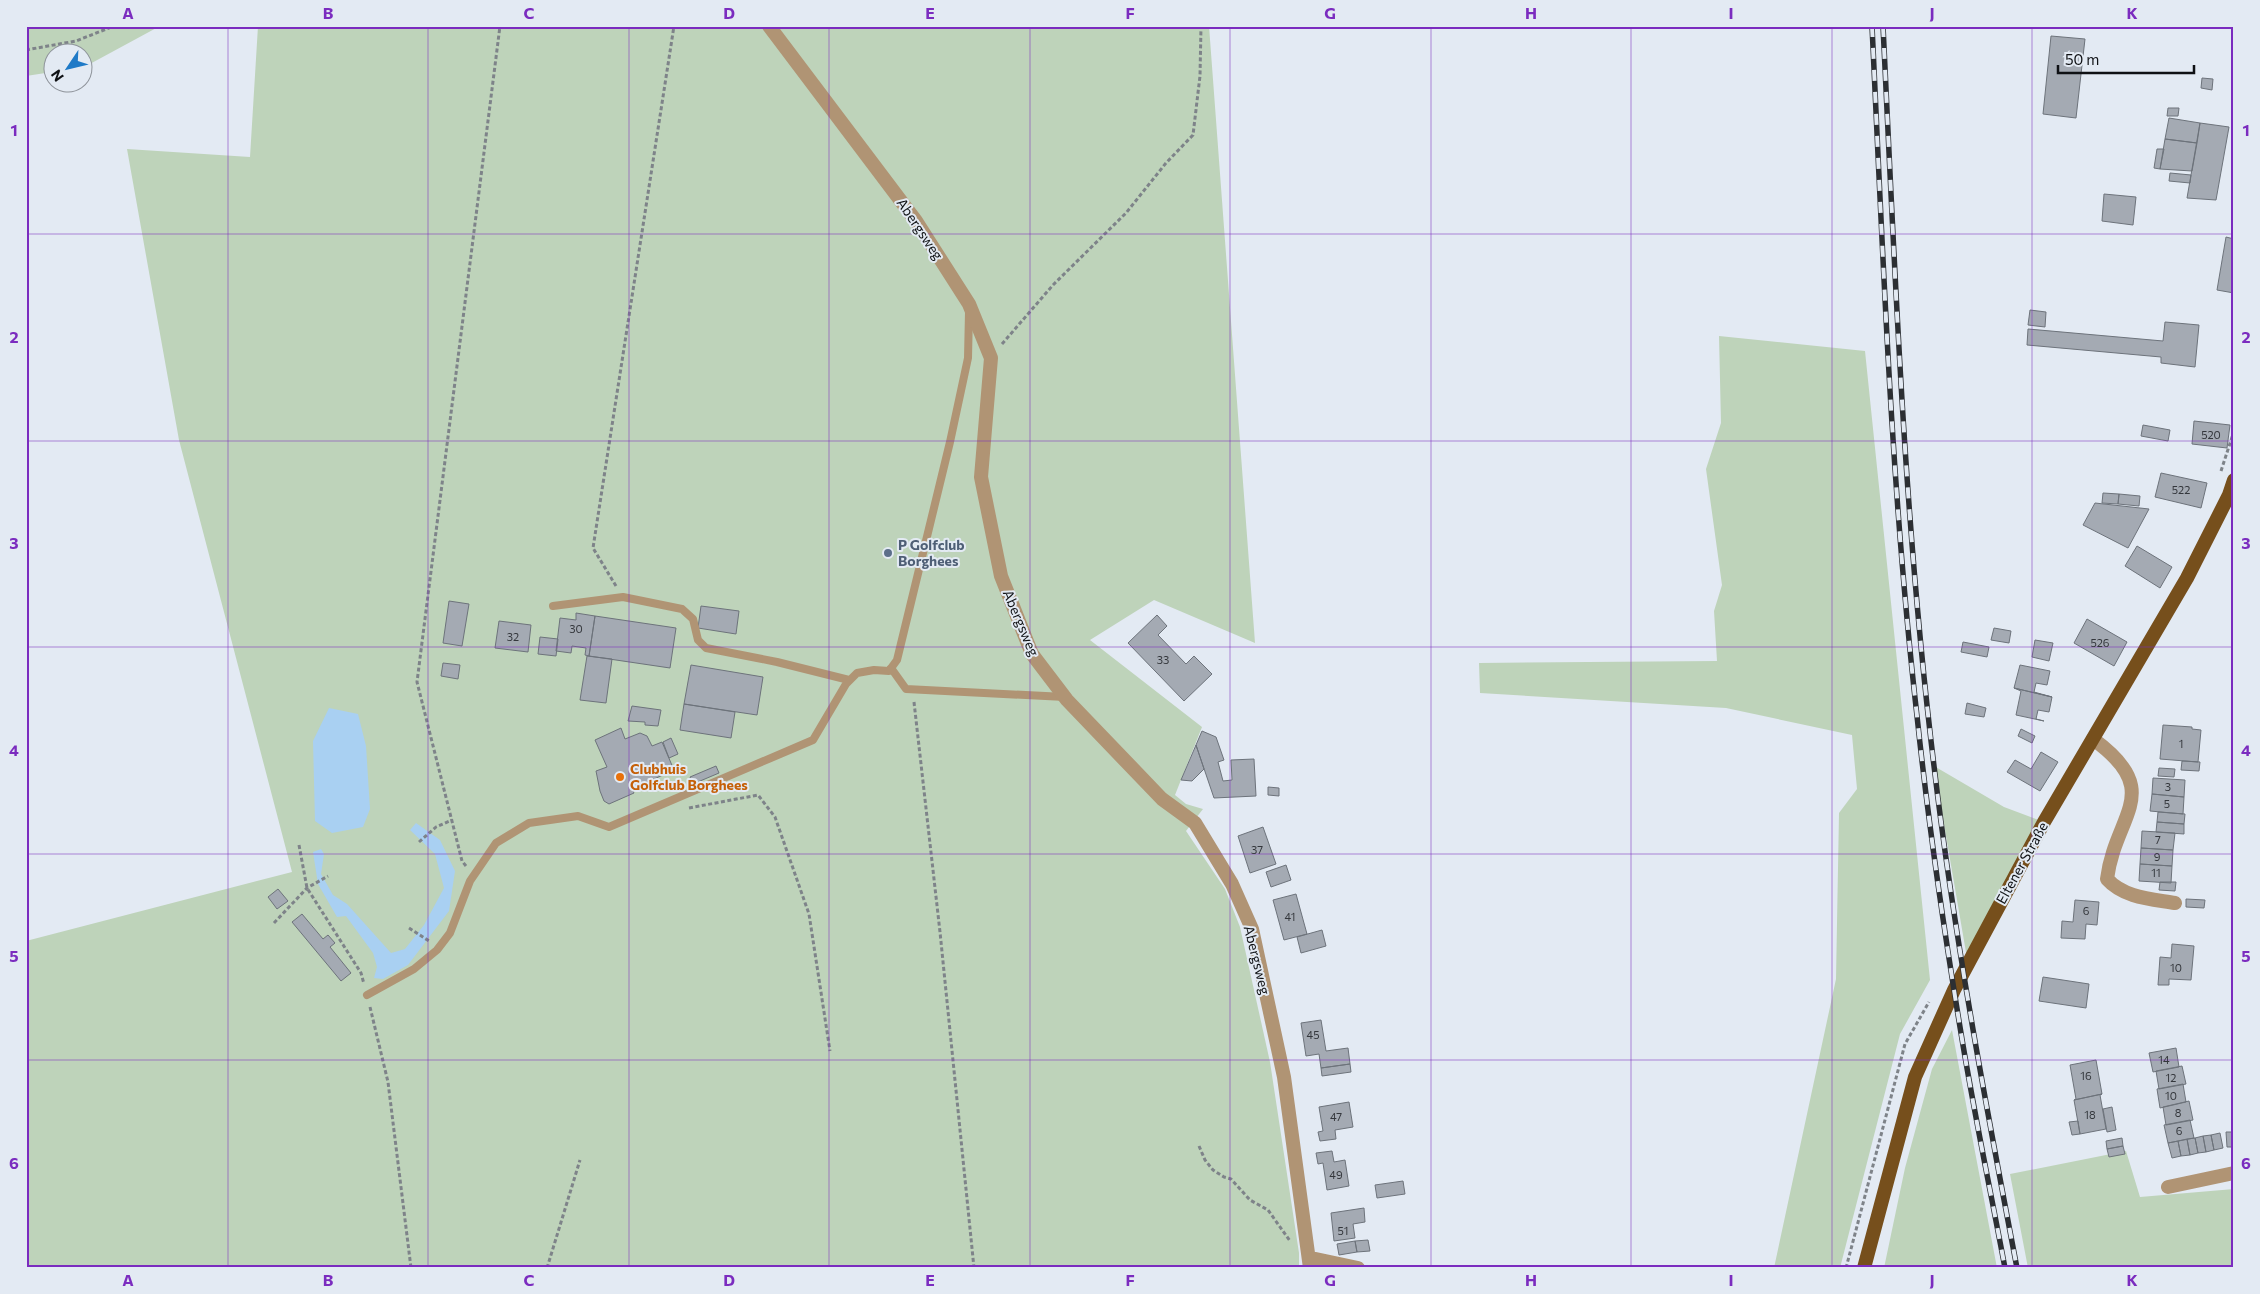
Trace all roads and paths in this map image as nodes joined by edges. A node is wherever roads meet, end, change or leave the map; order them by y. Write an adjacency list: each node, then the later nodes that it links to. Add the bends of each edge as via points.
1 (114, 26): 6 (path, via 76,41)
2 (500, 26): 18 (path, via 417,682)
3 (674, 26): 10 (path, via 593,548)
4 (769, 26): 7 (street, Abergsweg, via 916,221)
5 (1201, 26): 8 (path, via 1200,76 1193,136 1166,163 1126,213 1053,285)
6 (26, 50)
7 (969, 304): 8 (street, Abergsweg); 12 (lane, via 968,358 897,660)
8 (991, 358): 15 (street, Abergsweg, via 981,477 992,537 1001,576 1032,654)
9 (2233, 487): 16 (main road, Eltener Straße, via 2187,578)
10 (623, 597): 11 (lane); 13 (lane, via 686,611 695,623 698,640 712,651 778,662)
11 (553, 606)
12 (892, 668): 13 (lane, via 890,671 857,673); 14 (lane)
13 (850, 680): 17 (lane, via 813,740)
14 (906, 688): 15 (lane); 37 (path, via 913,698 918,721)
15 (1065, 697): 34 (street, Abergsweg, via 1162,799 1195,823 1236,893 1252,928 1284,1077)
16 (2093, 739): 24 (street, via 2125,768 2132,786 2132,801 2109,865 2108,879 2113,886 2129,894); 39 (main road, Eltener Straße, via 1958,982 1915,1077)
17 (670, 800): 22 (lane, via 609,828 578,816 529,823 496,843); 29 (path, via 680,808 694,808 758,796 775,817 809,914)
18 (452, 820): 19 (path, via 436,826); 22 (path, via 462,861)
19 (419, 842)
20 (299, 845): 23 (path)
21 (328, 876): 23 (path)
22 (474, 876): 28 (lane, via 450,933 437,950 414,969)
23 (309, 887): 25 (path); 28 (path, via 361,973)
24 (2175, 903)
25 (274, 923)
26 (409, 928): 27 (path)
27 (429, 941)
28 (367, 996): 35 (path, via 388,1082)
29 (830, 1051)
30 (1199, 1146): 34 (path, via 1213,1170 1231,1179 1250,1200 1268,1210 1290,1241)
31 (580, 1160): 36 (path)
32 (2234, 1173): 33 (street)
33 (2168, 1187)
34 (1310, 1258): 38 (street)
35 (411, 1268)
36 (547, 1268)
37 (974, 1268)
38 (1358, 1268)
39 (1864, 1268)

